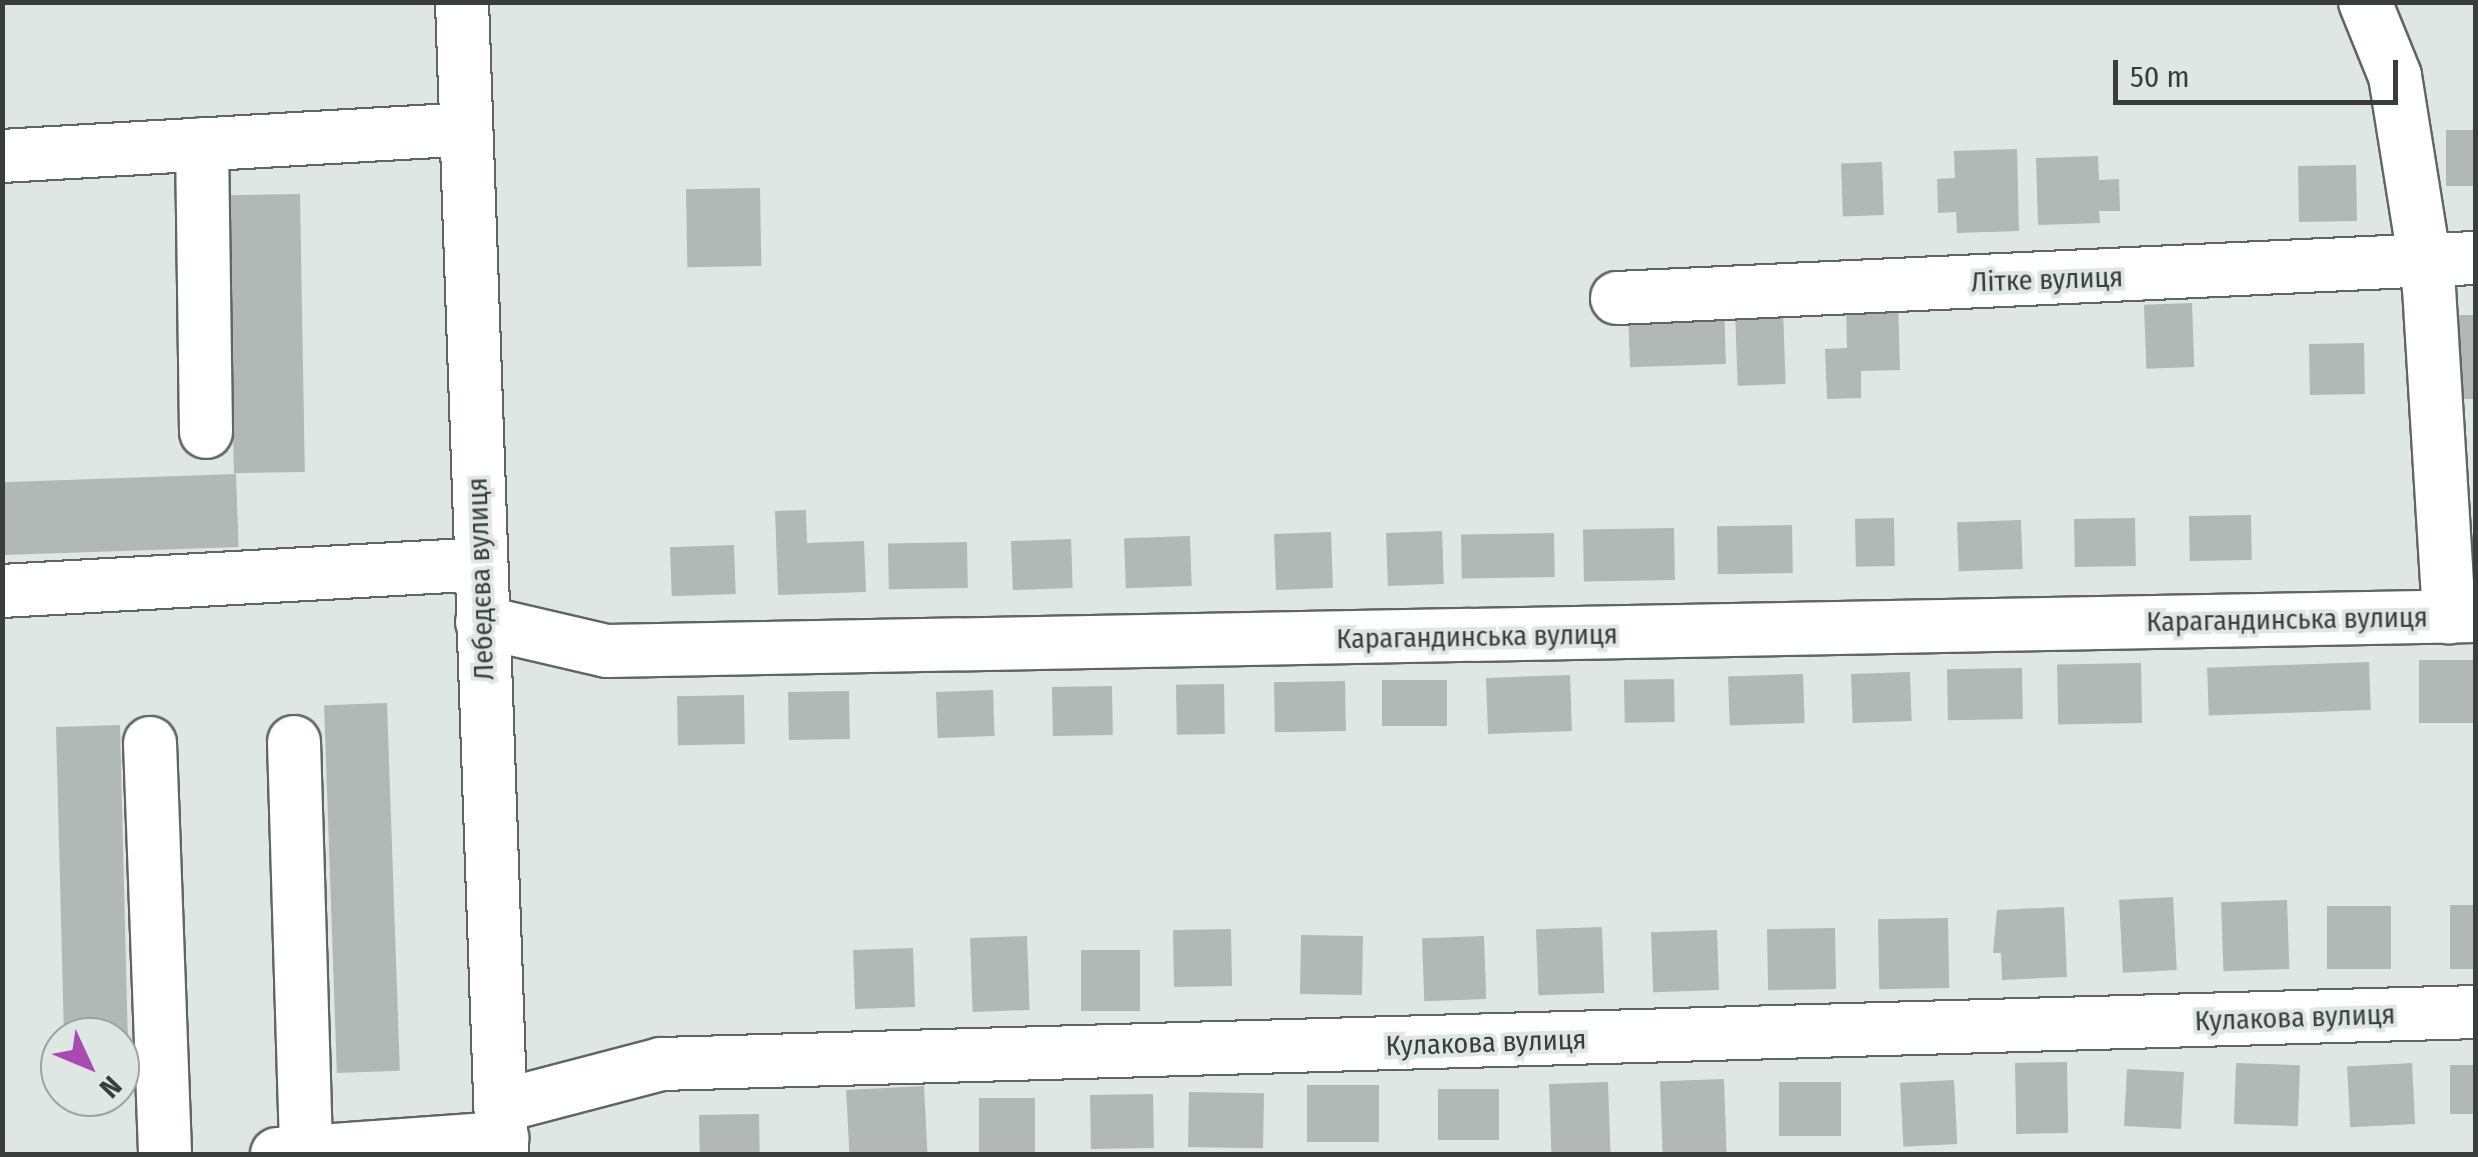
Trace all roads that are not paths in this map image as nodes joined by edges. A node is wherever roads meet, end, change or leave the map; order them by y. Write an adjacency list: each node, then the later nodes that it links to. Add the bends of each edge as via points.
1 (462, 2): 3 (street, Лебедєва вулиця)
2 (2365, 2): 6 (street, via 2395,76)
3 (464, 129): 4 (street); 9 (street, Лебедєва вулиця)
4 (202, 144): 5 (street); 8 (street)
5 (2, 156)
6 (2451, 261): 7 (street, Літке вулиця); 11 (street)
7 (1617, 298)
8 (206, 432)
9 (480, 564): 10 (street); 12 (street, Лебедєва вулиця)
10 (2, 592)
11 (2462, 616): 12 (street, Карагандинська вулиця, via 607,651)
12 (482, 622): 16 (street, Лебедєва вулиця)
13 (294, 742): 17 (street)
14 (150, 743): 18 (street)
15 (2476, 1012): 16 (street, Кулакова вулиця, via 662,1064)
16 (502, 1133): 17 (street, Кулакова вулиця)
17 (320, 1153)
18 (165, 1154)

